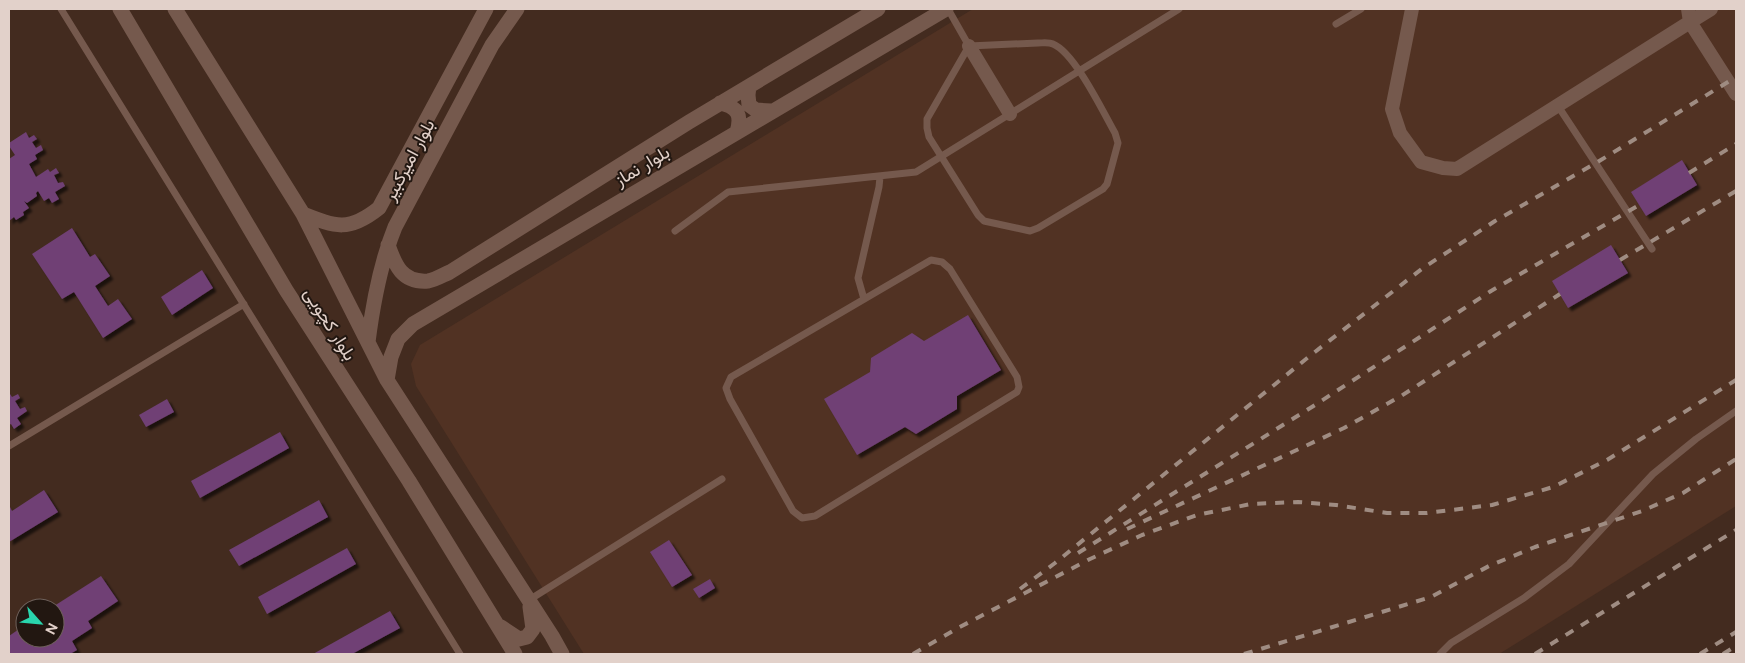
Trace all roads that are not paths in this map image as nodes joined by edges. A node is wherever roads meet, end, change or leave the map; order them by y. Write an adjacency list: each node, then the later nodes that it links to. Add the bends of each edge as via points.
1 (61, 9): 30 (lane)
2 (120, 9): 37 (main road, بلوار کچویی, via 286,290)
3 (175, 9): 25 (main road, بلوار کچویی)
4 (486, 9): 25 (main road, بلوار امیرکبیر, via 379,208 350,224 330,225)
5 (517, 9): 27 (main road, بلوار امیرکبیر, via 492,45)
6 (878, 9): 16 (main road, بلوار نماز)
7 (947, 9): 14 (lane); 20 (main road, بلوار نماز)
8 (1179, 9): 15 (lane)
9 (1361, 9): 13 (lane)
10 (1412, 9): 19 (street, via 1392,109 1400,133 1421,162 1457,168)
11 (1711, 9): 12 (street)
12 (1689, 15): 17 (street); 19 (street)
13 (1336, 24)
14 (968, 46): 15 (lane, via 1053,44 1064,51); 21 (street); 23 (lane, via 927,119 929,137)
15 (1079, 70): 21 (lane); 23 (lane, via 1118,143 1104,189 1030,231 984,220)
16 (749, 86): 18 (main road, بلوار نماز); 20 (main road, via 749,105 756,110)
17 (1736, 94)
18 (720, 103): 22 (main road, via 730,105 738,112); 27 (main road, بلوار نماز, via 450,272 429,281 414,280 403,274 395,265)
19 (1558, 106): 28 (lane)
20 (771, 111): 22 (main road, بلوار نماز)
21 (1010, 114): 23 (lane)
22 (737, 132): 32 (main road, بلوار نماز, via 412,324 398,339)
23 (941, 157): 24 (lane, via 916,172)
24 (880, 177): 26 (lane, via 728,192); 29 (lane, via 858,278)
25 (303, 214): 31 (main road, بلوار کچویی)
26 (675, 231)
27 (388, 245): 31 (main road, بلوار امیرکبیر, via 374,297)
28 (1652, 249)
29 (864, 299): 29 (lane, via 731,377 726,388 793,511 802,518 815,516 1017,392 1019,387 1017,377 950,269 942,262 931,260)
30 (244, 304): 34 (lane); 38 (lane)
31 (368, 342): 32 (main road, بلوار کچویی)
32 (387, 380): 36 (main road, بلوار کچویی)
33 (1736, 411): 41 (lane, via 1654,474 1569,564 1524,598 1451,643)
34 (9, 446)
35 (722, 479): 36 (lane)
36 (529, 600): 37 (main road, via 533,628 527,636 519,638); 40 (main road, بلوار کچویی)
37 (498, 624): 39 (main road, بلوار کچویی)
38 (460, 654)
39 (516, 654)
40 (562, 654)
41 (1440, 654)

